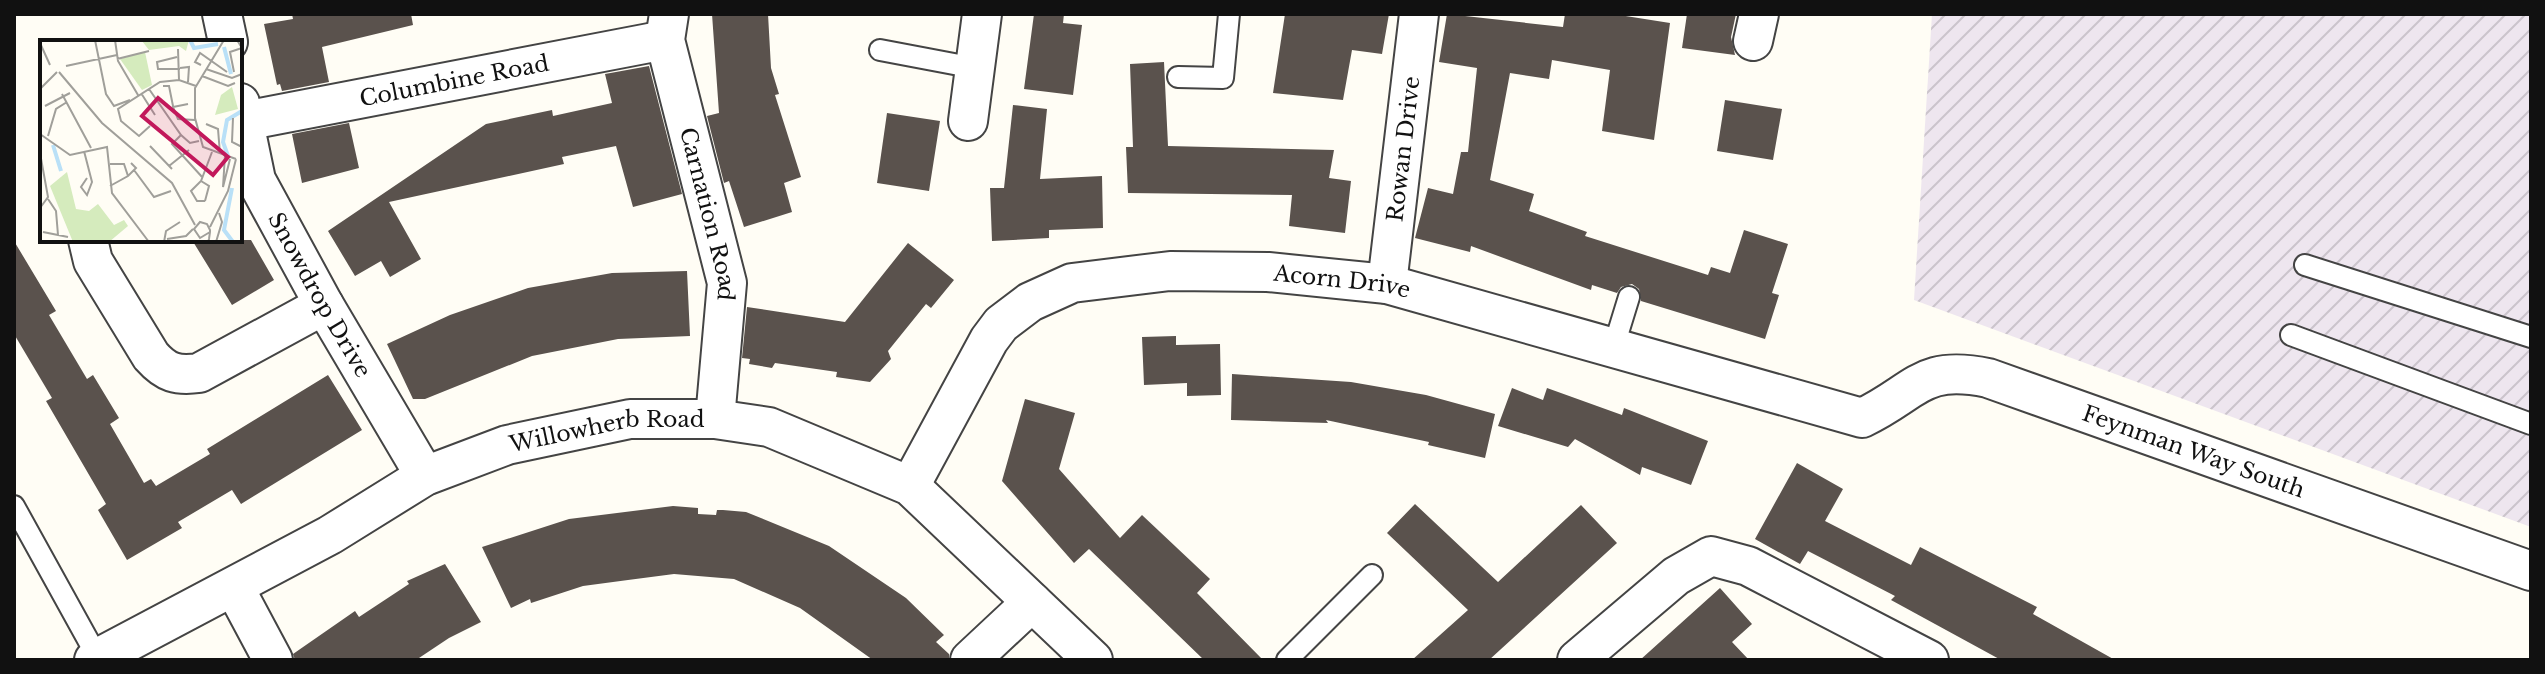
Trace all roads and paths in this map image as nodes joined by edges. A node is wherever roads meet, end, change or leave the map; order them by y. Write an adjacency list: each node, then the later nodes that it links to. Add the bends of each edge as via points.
1 (222, 14): 6 (street)
2 (982, 14): 8 (street)
3 (1229, 14): 9 (lane, via 1223,78)
4 (1419, 14): 14 (street, Rowan Drive)
5 (667, 27): 10 (street, Columbine Road); 21 (street, Carnation Road, via 727,283)
6 (228, 40)
7 (880, 50): 8 (lane)
8 (975, 68): 11 (street)
9 (1178, 77)
10 (242, 112): 16 (street, Snowdrop Drive, via 256,180)
11 (968, 121)
12 (88, 242): 16 (street, via 93,261 151,356 163,370 181,376 199,373)
13 (2305, 265): 18 (lane)
14 (1387, 284): 19 (street, Acorn Drive); 24 (street, Acorn Drive, via 1268,272 1184,271 1072,283 1030,302 1001,324)
15 (1629, 297): 19 (lane)
16 (324, 305): 23 (street, Snowdrop Drive)
17 (2291, 335): 22 (lane)
18 (2531, 337)
19 (1613, 349): 20 (street, Acorn Drive)
20 (1862, 418): 26 (street, Feynman Way South, via 1895,403 1919,381 1955,371 1988,378)
21 (715, 419): 23 (street, Willowherb Road, via 630,419 507,445); 24 (street, Willowherb Road, via 769,427)
22 (2531, 424)
23 (425, 476): 28 (street, Willowherb Road)
24 (910, 486): 29 (street, Willowherb Road)
25 (14, 506): 30 (lane)
26 (2531, 571)
27 (1372, 575): 34 (lane)
28 (234, 587): 30 (street, Willowherb Road); 31 (street)
29 (1032, 602): 32 (street); 33 (street, Willowherb Road)
30 (96, 659)
31 (273, 660)
32 (970, 660)
33 (1093, 660)
34 (1287, 660)
35 (1577, 660): 36 (street, via 1676,576 1711,556 1748,566)
36 (1929, 660)

